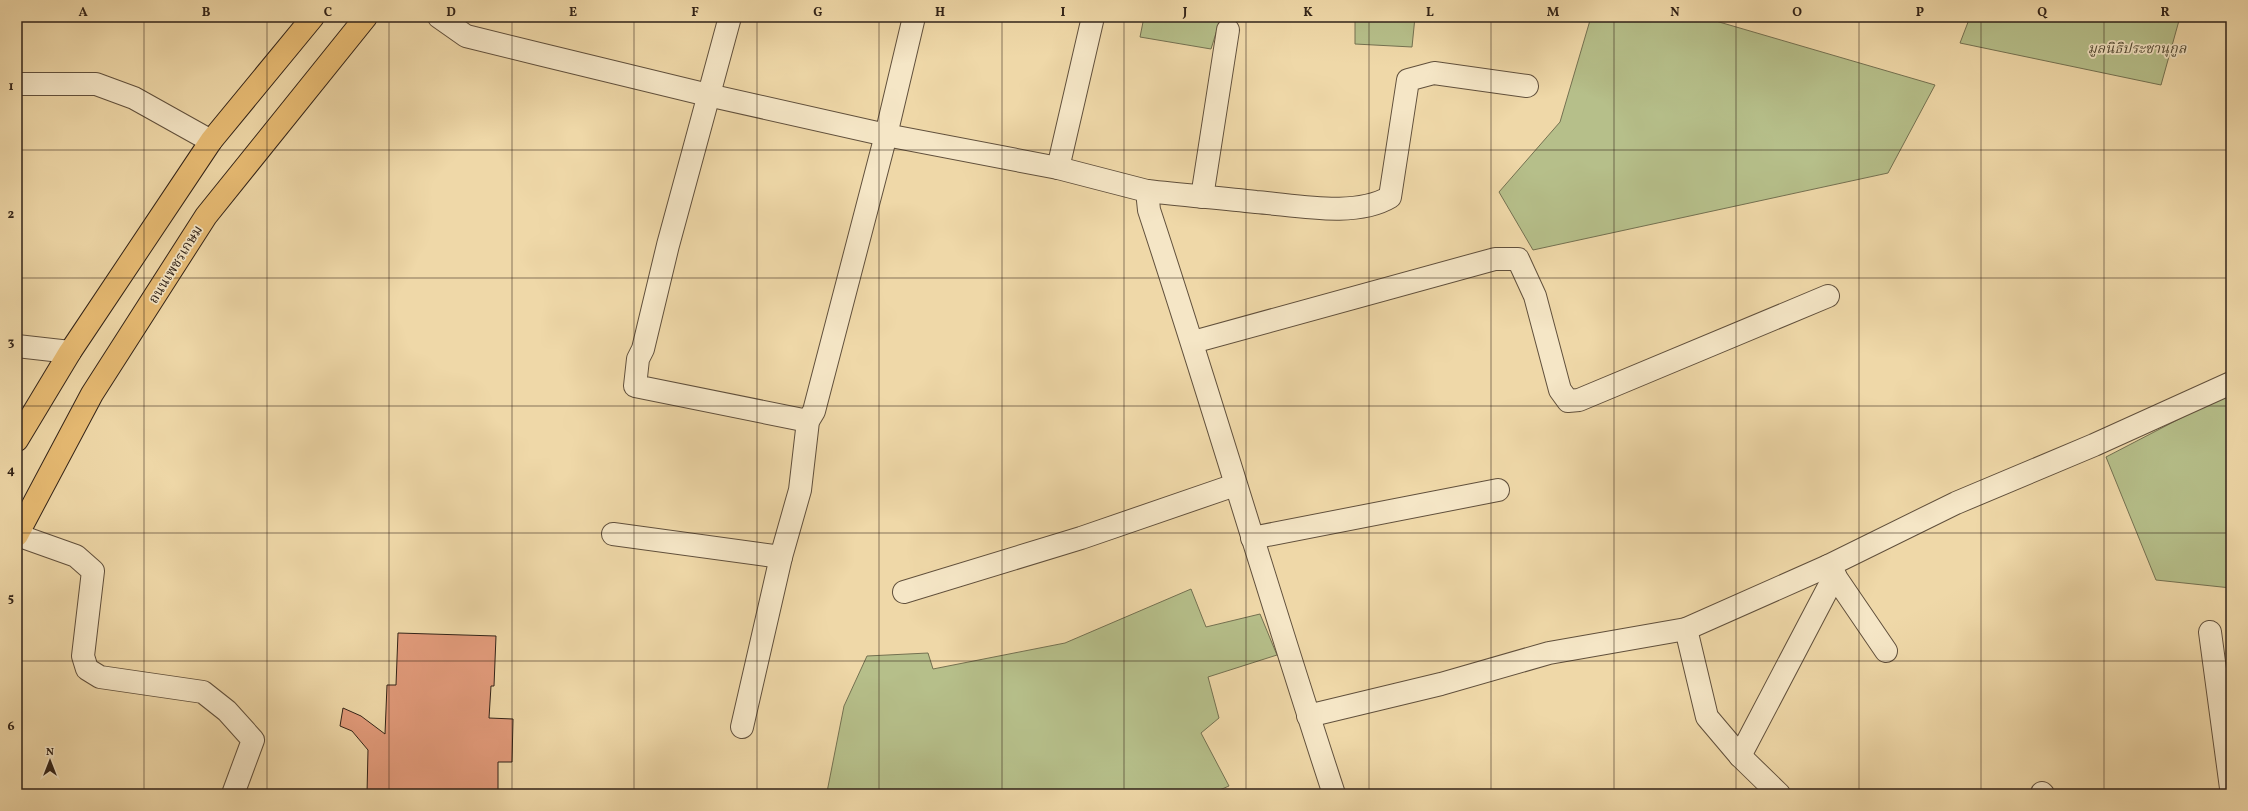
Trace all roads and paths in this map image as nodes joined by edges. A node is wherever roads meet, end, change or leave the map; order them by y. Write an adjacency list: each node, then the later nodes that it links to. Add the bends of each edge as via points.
1 (313, 17): 12 (highway)
2 (366, 17): 26 (highway, ถนนเพชรเกษม, via 206,216 92,394)
3 (439, 17): 10 (street, via 466,36)
4 (730, 17): 10 (street)
5 (914, 17): 11 (street)
6 (1093, 17): 13 (street)
7 (1228, 30): 15 (street)
8 (17, 84): 12 (street, via 96,84 134,98)
9 (1527, 86): 15 (street, via 1434,73 1408,80 1390,197 1381,203 1341,208)
10 (708, 96): 11 (street); 21 (street, via 643,349 638,359 635,386)
11 (886, 135): 13 (street); 21 (street, via 814,411)
12 (210, 141): 19 (highway)
13 (1058, 168): 14 (street)
14 (1147, 191): 15 (street); 17 (street, via 1150,210)
15 (1202, 197)
16 (1828, 296): 17 (street, via 1579,400 1568,401 1560,390 1535,296 1518,259 1495,259)
17 (1193, 342): 23 (street)
18 (17, 346): 19 (street)
19 (70, 352): 22 (highway)
20 (2231, 383): 29 (street, via 2094,445 1956,503)
21 (808, 421): 28 (street, via 800,490)
22 (17, 440)
23 (1235, 485): 27 (street); 30 (street, via 1081,538)
24 (1498, 490): 27 (street)
25 (613, 534): 28 (street)
26 (17, 535): 38 (street, via 76,556 93,571 83,656 87,668 100,677 202,692 227,711 252,740)
27 (1252, 538): 34 (street)
28 (781, 557): 35 (street)
29 (1831, 571): 31 (street); 33 (street); 36 (street)
30 (904, 592)
31 (1686, 629): 34 (street, via 1549,653 1441,684); 36 (street, via 1707,717)
32 (2210, 632): 37 (street)
33 (1886, 651)
34 (1308, 716): 39 (street)
35 (742, 727)
36 (1740, 756): 40 (street)
37 (2231, 788)
38 (233, 794)
39 (1334, 794)
40 (1779, 794)

